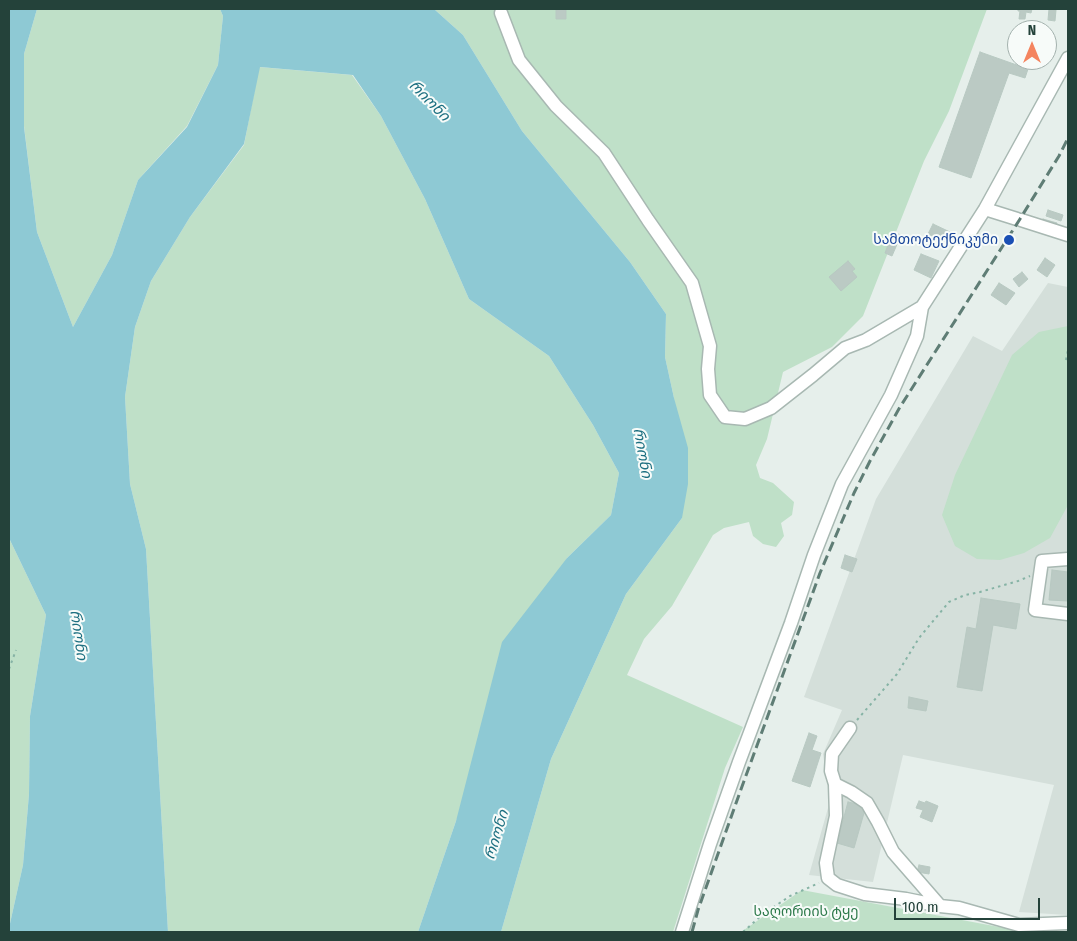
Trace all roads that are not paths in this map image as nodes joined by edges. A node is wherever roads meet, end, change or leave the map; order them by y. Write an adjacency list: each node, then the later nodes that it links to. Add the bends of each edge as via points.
1 (501, 13): 5 (street, via 519,60 556,106 604,153 692,283 710,346 710,395 725,417 745,419 771,408 845,348 866,340)
2 (1068, 58): 3 (street)
3 (985, 208): 4 (street); 5 (street)
4 (1068, 235)
5 (922, 307): 12 (street, via 917,336 891,395 842,484 818,546 710,844)
6 (1068, 559): 7 (street, via 1042,561 1035,610)
7 (1068, 614)
8 (850, 728): 9 (street, via 832,754 831,771)
9 (835, 784): 10 (street, via 867,804 893,852); 10 (street, via 836,816 826,863 828,878 837,885 865,894)
10 (940, 906): 11 (street, via 1019,924)
11 (1068, 923)
12 (682, 932)

